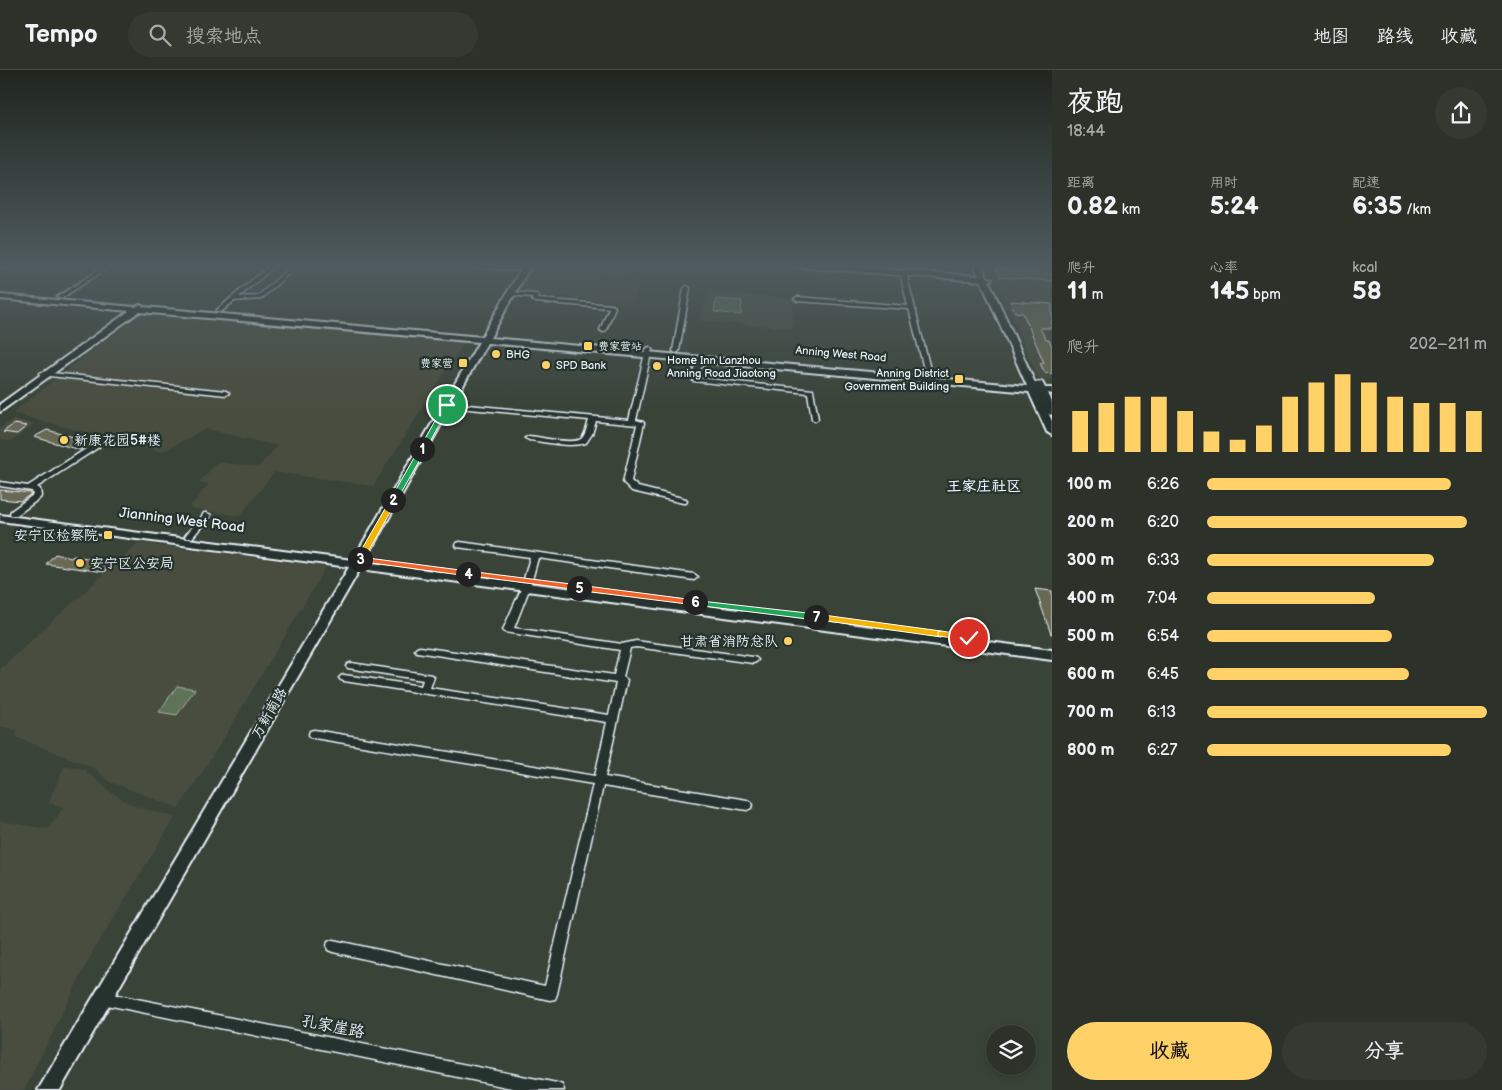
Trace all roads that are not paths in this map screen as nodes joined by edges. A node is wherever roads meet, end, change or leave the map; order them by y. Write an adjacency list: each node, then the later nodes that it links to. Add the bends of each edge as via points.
1 (127, 313): 15 (main road)
2 (212, 313): 10 (main road)
3 (235, 313): 10 (main road)
4 (499, 313): 10 (main road, 万新南路)
5 (610, 313): 9 (street)
6 (683, 313): 11 (street)
7 (913, 313): 14 (street)
8 (1002, 313): 16 (main road, via 1032,377)
9 (603, 330)
10 (485, 337): 12 (main road); 19 (main road, 万新南路)
11 (676, 351): 12 (main road, Anning West Road); 14 (main road, Anning West Road)
12 (649, 352): 13 (main road); 24 (street)
13 (706, 360): 16 (main road); 23 (street, via 697,368 695,380 811,392)
14 (928, 373): 16 (main road, Anning West Road)
15 (44, 374): 17 (street); 18 (main road); 20 (main road)
16 (1041, 387): 21 (main road); 25 (main road)
17 (226, 393)
18 (0, 403)
19 (447, 405): 22 (street); 38 (main road, 万新南路)
20 (0, 409)
21 (1052, 412)
22 (592, 418): 24 (street); 26 (street, via 583,441)
23 (816, 419)
24 (632, 422): 30 (street, via 641,423 627,482 635,490)
25 (1052, 432)
26 (530, 438)
27 (95, 447): 29 (street)
28 (0, 484): 29 (street)
29 (30, 488): 32 (street, via 36,488 37,496)
30 (683, 501)
31 (0, 511): 32 (main road, Jianning West Road)
32 (14, 513): 35 (main road, Jianning West Road)
33 (0, 518): 38 (main road, Jianning West Road)
34 (198, 526): 35 (street)
35 (189, 536): 38 (main road, Jianning West Road)
36 (460, 545): 37 (street)
37 (535, 555): 39 (street); 40 (street)
38 (359, 562): 40 (main road); 55 (main road, 万新南路)
39 (694, 577)
40 (527, 584): 41 (street, via 508,630); 42 (main road); 44 (main road)
41 (626, 646): 45 (street, via 636,644); 48 (street)
42 (1052, 648)
43 (420, 650): 48 (street)
44 (1052, 655)
45 (753, 660)
46 (350, 666): 49 (street, via 429,678)
47 (344, 678): 49 (street)
48 (618, 679): 50 (street, via 622,680)
49 (424, 690): 50 (street)
50 (613, 719): 52 (street)
51 (314, 734): 52 (street)
52 (599, 781): 53 (street); 54 (street, via 550,994)
53 (747, 805)
54 (332, 946)
55 (101, 998): 56 (main road, 万新南路); 57 (street, 孔家崖路)
56 (49, 1088)
57 (557, 1090)

